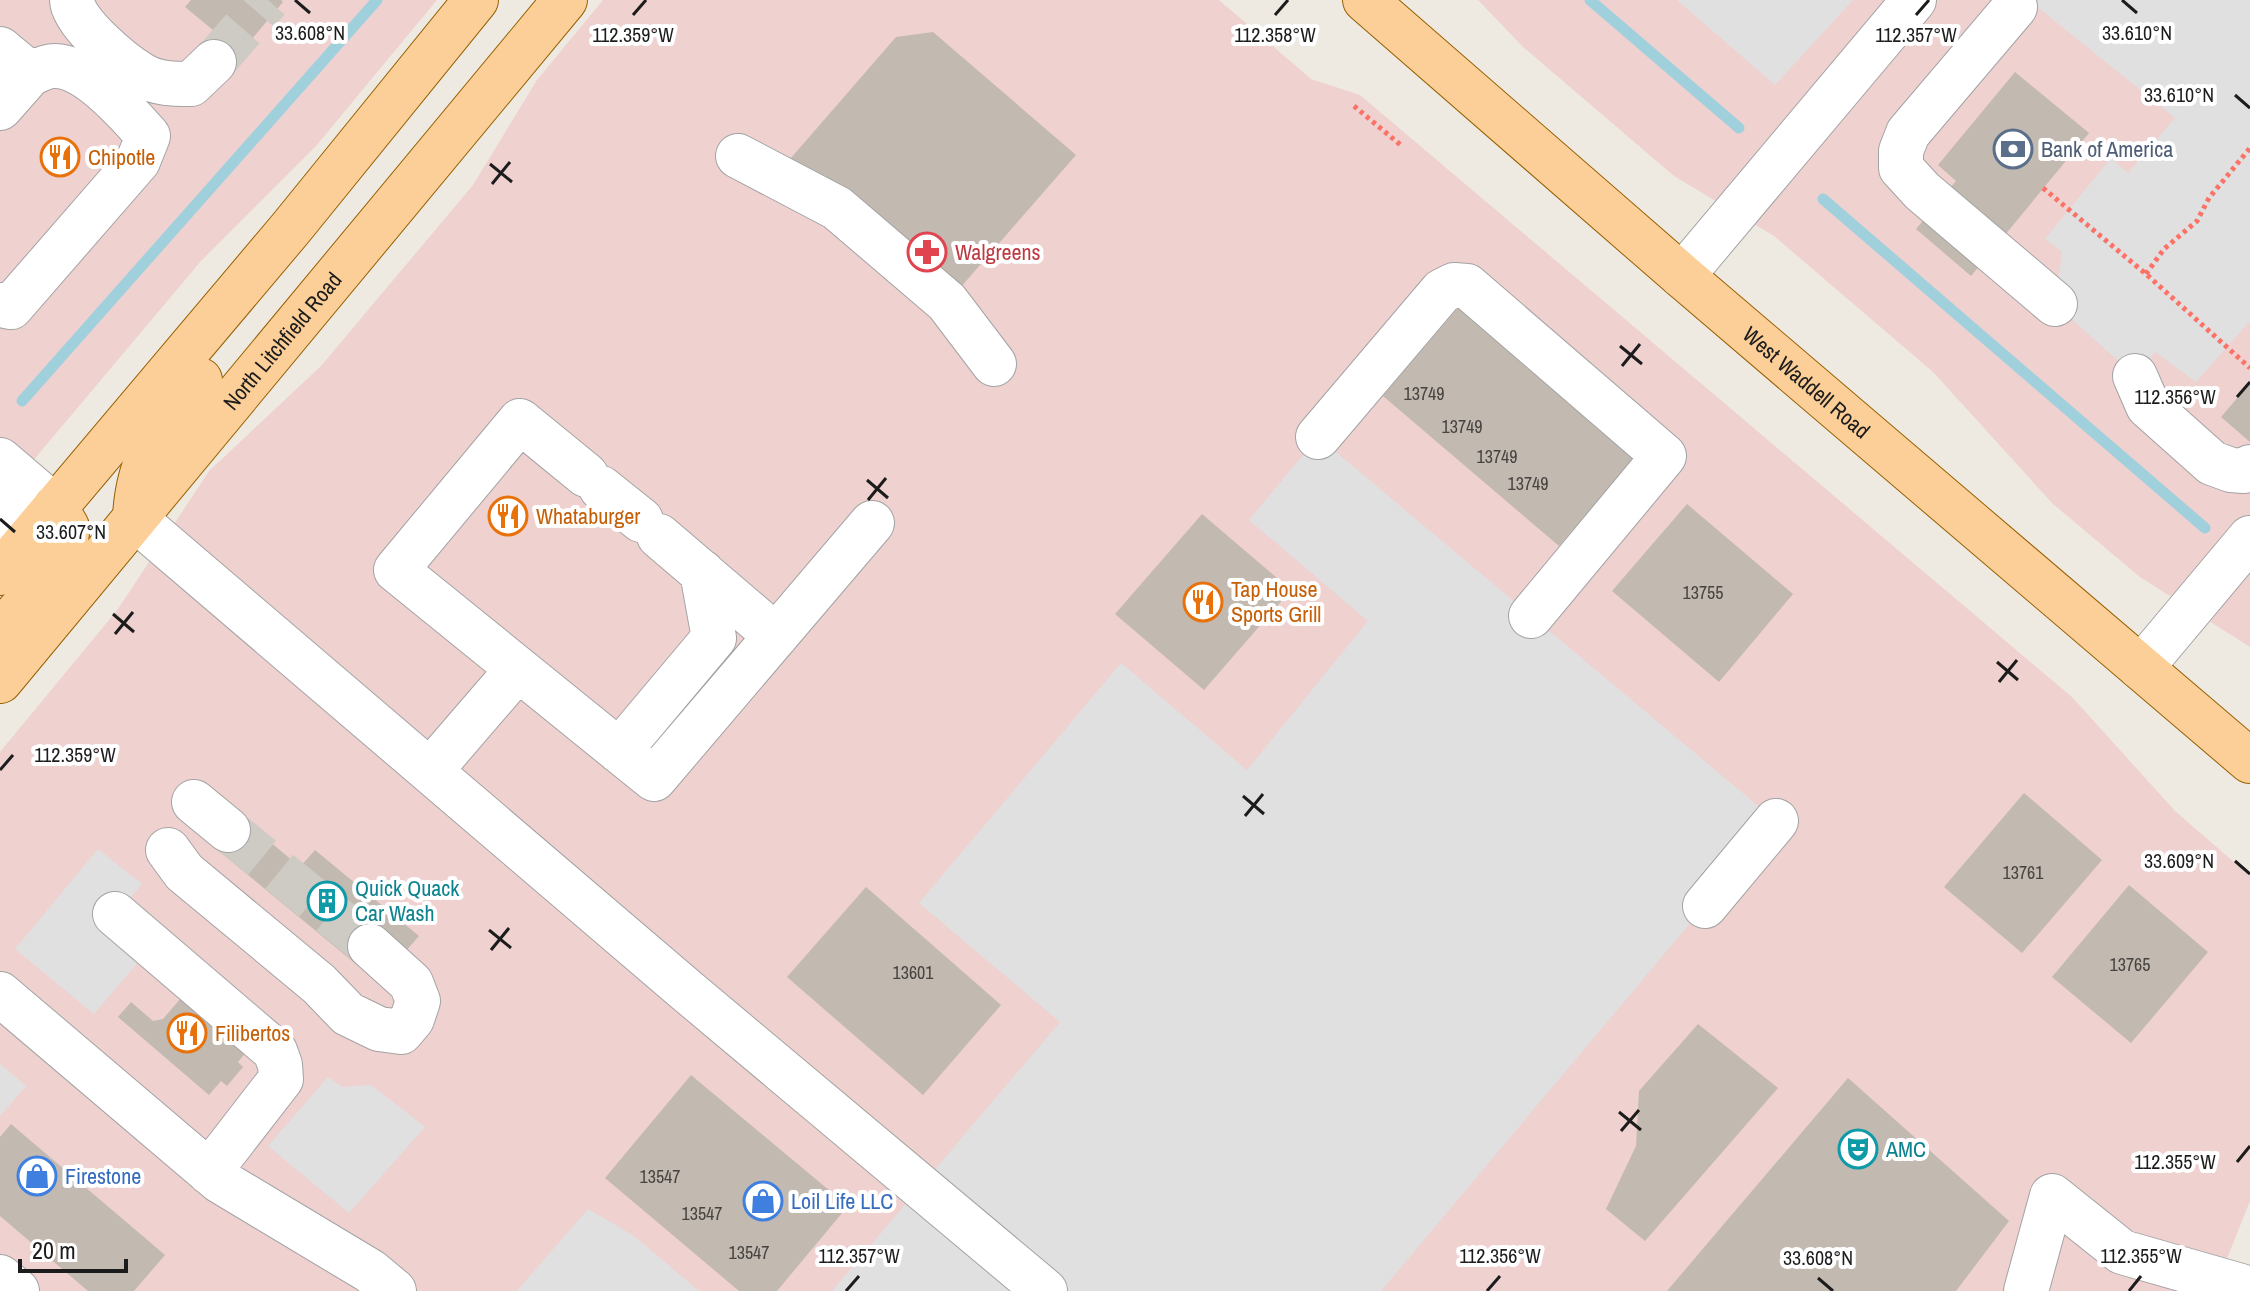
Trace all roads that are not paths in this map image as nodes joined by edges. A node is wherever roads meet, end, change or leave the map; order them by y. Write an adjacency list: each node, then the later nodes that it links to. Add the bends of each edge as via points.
1 (476, 0): 10 (main road)
2 (565, 0): 22 (main road, North Litchfield Road)
3 (1365, 0): 12 (main road, West Waddell Road)
4 (1914, 0): 12 (street)
5 (2015, 7): 13 (street, via 1908,133 1901,168)
6 (88, 12): 8 (street, via 143,76 165,84 191,84)
7 (15, 62): 9 (street); 14 (street, via 76,70 148,136 138,161 50,264 11,307)
8 (214, 62)
9 (0, 108)
10 (366, 135): 20 (main road); 22 (main road, via 311,242 164,424 138,481)
11 (738, 156): 15 (street, via 837,208 947,302)
12 (1682, 276): 30 (main road, West Waddell Road)
13 (2055, 304)
14 (0, 305)
15 (994, 364)
16 (2135, 376): 19 (street, via 2148,406 2212,463 2231,470)
17 (1318, 437): 27 (street, via 1442,291 1467,286 1664,456)
18 (0, 460): 20 (street)
19 (2250, 467)
20 (55, 507): 25 (main road); 28 (main road, via 67,527 64,550)
21 (0, 510): 25 (street, via 13,530)
22 (135, 519): 32 (main road, North Litchfield Road); 35 (street)
23 (872, 523): 29 (street)
24 (2250, 538): 30 (street)
25 (7, 565)
26 (702, 572): 29 (street); 31 (street, via 520,421 396,570); 33 (street, via 714,638)
27 (1531, 616)
28 (0, 634)
29 (776, 636): 33 (street, via 654,779)
30 (2141, 668): 34 (main road, West Waddell Road)
31 (517, 670): 33 (street); 35 (street)
32 (0, 681)
33 (619, 751)
34 (2250, 761)
35 (430, 771): 49 (street)
36 (194, 802): 38 (street)
37 (1776, 821): 40 (street)
38 (228, 830)
39 (168, 850): 42 (street, via 184,872 348,1014 379,1029 401,1032 418,1001 411,983)
40 (1705, 906)
41 (115, 914): 44 (street, via 275,1051 281,1079)
42 (370, 946)
43 (0, 994): 44 (street)
44 (209, 1172): 48 (street)
45 (0, 1277): 47 (street)
46 (2243, 1281): 50 (street, via 2122,1252 2052,1196)
47 (17, 1291)
48 (394, 1291)
49 (1045, 1291)
50 (2026, 1291)

